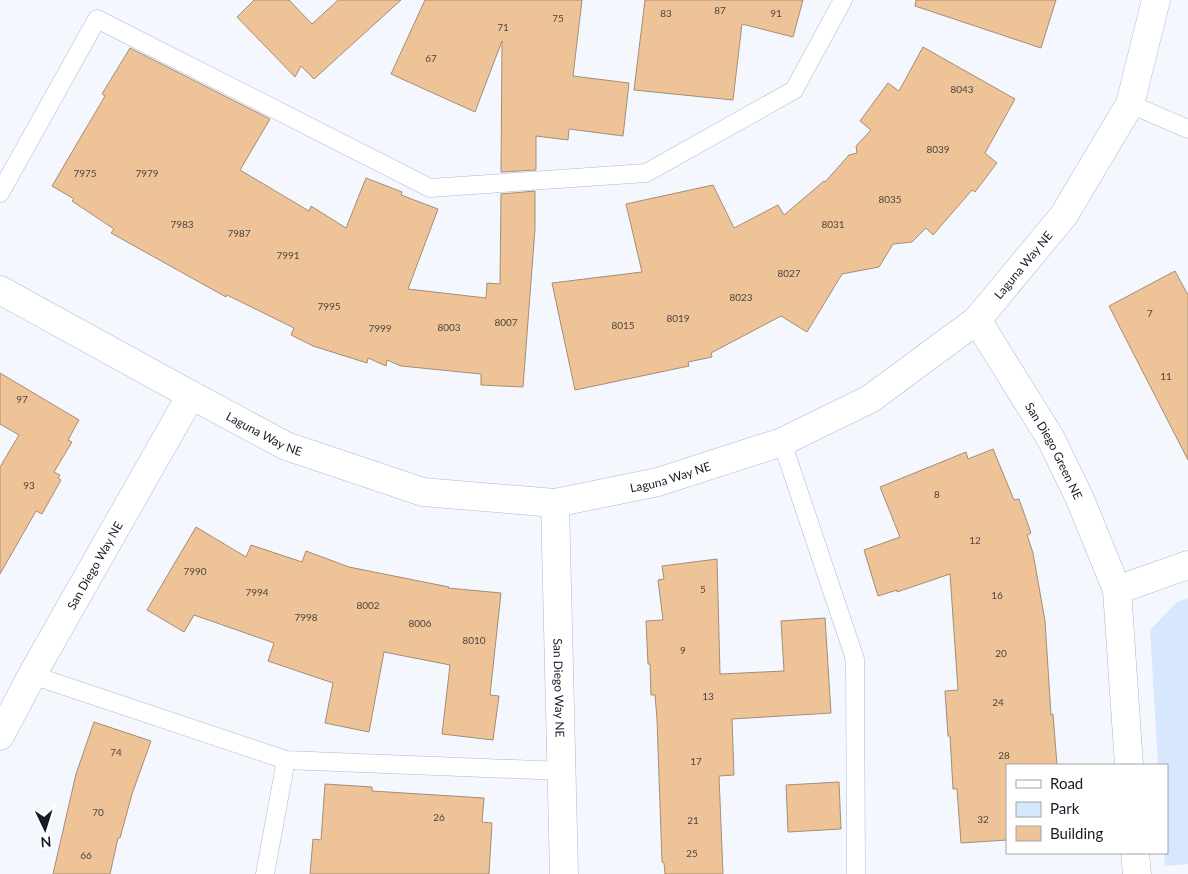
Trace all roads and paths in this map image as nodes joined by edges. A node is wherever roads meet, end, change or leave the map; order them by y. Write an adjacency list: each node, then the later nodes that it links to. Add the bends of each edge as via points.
1 (843, 0): 5 (lane, via 794,90 646,173 430,188 97,19)
2 (1156, 0): 3 (street, Laguna Way NE)
3 (1130, 104): 4 (lane); 7 (street, Laguna Way NE, via 1064,215)
4 (1188, 129)
5 (0, 193)
6 (0, 290): 8 (street, Laguna Way NE)
7 (977, 320): 9 (street, Laguna Way NE, via 870,399); 12 (street, San Diego Green NE, via 1051,440 1080,499)
8 (191, 395): 10 (street, Laguna Way NE, via 286,446 422,492); 13 (street, San Diego Way NE)
9 (782, 442): 10 (street, Laguna Way NE, via 658,482); 21 (lane, via 855,659)
10 (555, 503): 17 (street, San Diego Way NE)
11 (1188, 565): 12 (street)
12 (1117, 590): 16 (street, San Diego Green NE)
13 (32, 675): 14 (street, San Diego Way NE); 15 (lane)
14 (0, 736)
15 (286, 760): 17 (lane); 19 (lane)
16 (1129, 764)
17 (562, 771): 20 (street, San Diego Way NE)
18 (1135, 854): 22 (street)
19 (265, 874)
20 (564, 874)
21 (856, 874)
22 (1137, 874)

